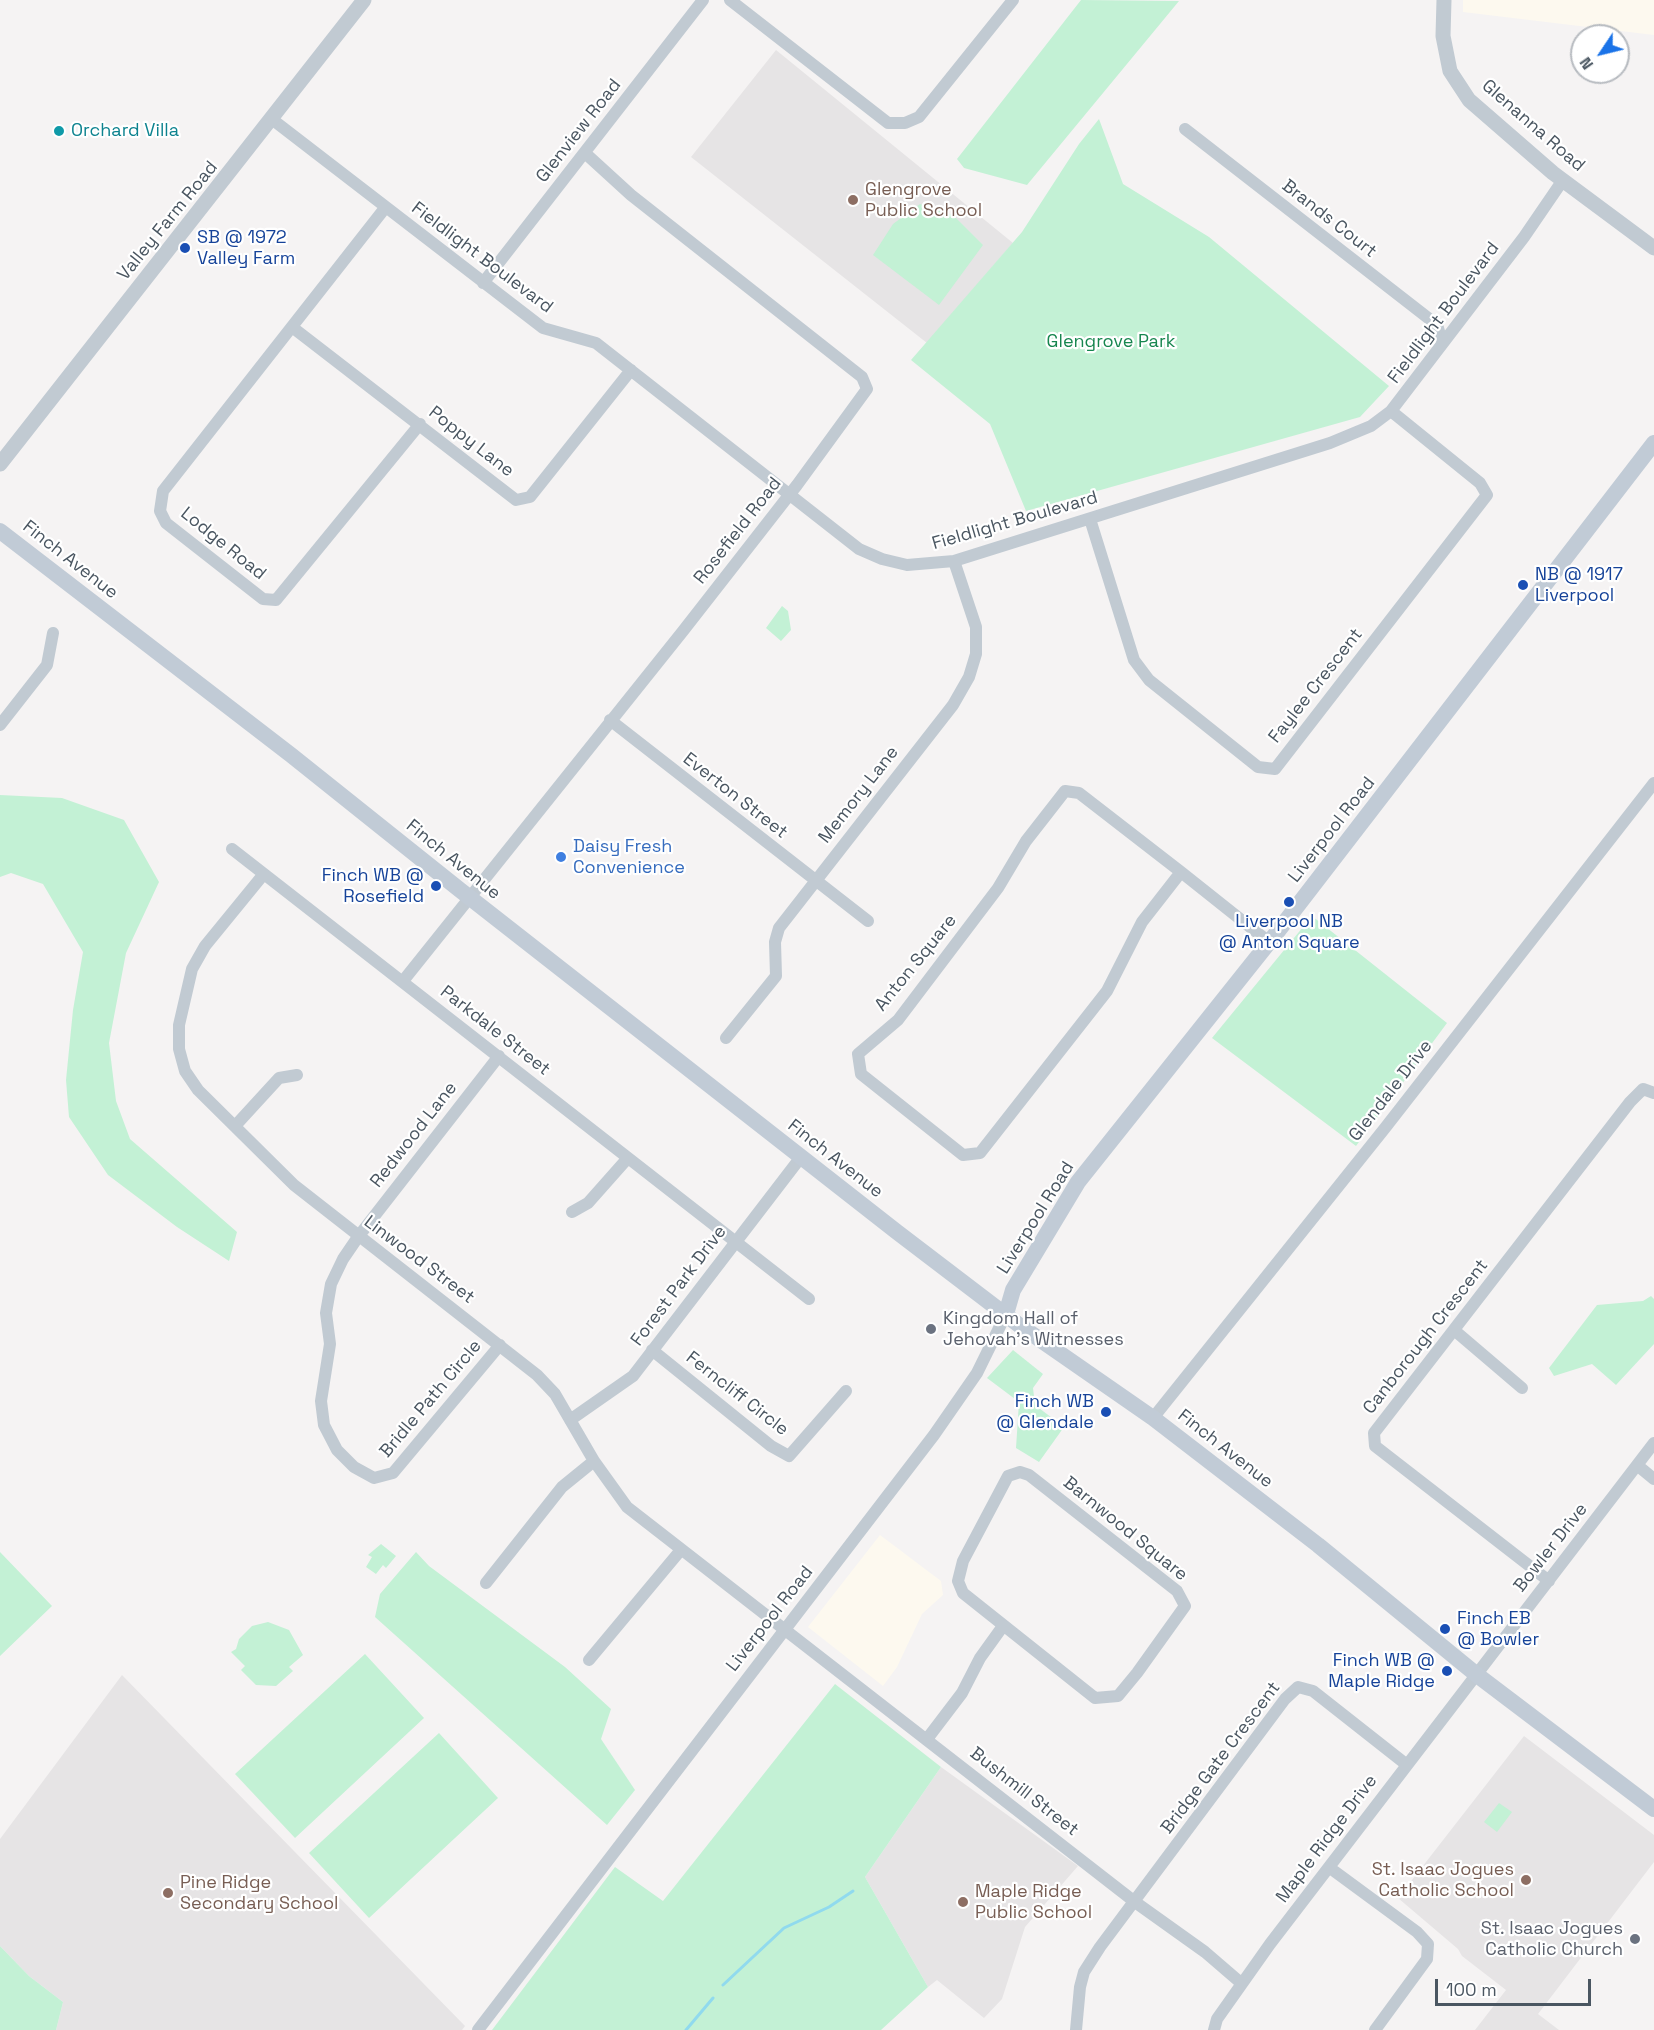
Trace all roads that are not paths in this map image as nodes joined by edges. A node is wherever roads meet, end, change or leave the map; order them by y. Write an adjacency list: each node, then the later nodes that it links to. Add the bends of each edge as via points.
1 (364, 0): 6 (street, Valley Farm Road)
2 (703, 0): 8 (street, Glenview Road)
3 (730, 0): 4 (street, via 888,123 904,123 919,117)
4 (1013, 0)
5 (1444, 0): 9 (street, Glenanna Road, via 1443,36 1456,82 1470,100)
6 (273, 120): 10 (street, Fieldlight Boulevard); 19 (street, Valley Farm Road)
7 (1185, 129): 14 (street, Brands Court, via 1432,321)
8 (585, 153): 12 (street, Glenview Road); 20 (street, Rosefield Road, via 631,195 862,377 867,389)
9 (1563, 180): 11 (street, Glenanna Road); 14 (street, Fieldlight Boulevard)
10 (385, 208): 12 (street, Fieldlight Boulevard); 13 (street, Lodge Road)
11 (1654, 248)
12 (483, 283): 15 (street, Fieldlight Boulevard, via 543,328 596,343)
13 (292, 327): 17 (street, Poppy Lane); 17 (street, Lodge Road, via 163,491 160,511 166,523 263,599 276,600 282,594)
14 (1442, 342): 16 (street, Fieldlight Boulevard)
15 (631, 370): 17 (street, Poppy Lane, via 530,497 516,500); 20 (street, Fieldlight Boulevard)
16 (1391, 411): 21 (street, Fieldlight Boulevard, via 1371,426 1330,443); 21 (street, Faylee Crescent, via 1480,483 1487,495 1275,769 1258,767 1149,680 1134,660)
17 (420, 424)
18 (1654, 443): 34 (main road, Liverpool Road)
19 (0, 465)
20 (789, 493): 23 (street, Fieldlight Boulevard, via 859,549 882,560 907,565); 25 (street, Rosefield Road)
21 (1090, 519): 23 (street, Fieldlight Boulevard)
22 (0, 531): 32 (main road, Finch Avenue)
23 (954, 561): 31 (street, Memory Lane, via 976,627 969,677 953,705)
24 (53, 633): 26 (street, via 47,664)
25 (610, 720): 31 (street, Everton Street); 32 (street, Rosefield Road)
26 (0, 725)
27 (1654, 783): 53 (street, Glendale Drive)
28 (232, 849): 30 (street, Parkdale Street)
29 (1181, 872): 29 (street, Anton Square, via 1079,793 1065,791 1026,841 998,888 898,1020 858,1054 861,1074 963,1155 980,1153 1107,991 1142,922); 34 (street, Anton Square)
30 (263, 875): 35 (street, Parkdale Street); 40 (street, Linwood Street, via 205,946 192,969 179,1025 179,1049 185,1071 198,1090)
31 (815, 880): 33 (street, Everton Street); 36 (street, Memory Lane, via 779,928 775,942 776,976)
32 (470, 898): 35 (street, Rosefield Road); 41 (main road, Finch Avenue)
33 (868, 921)
34 (1269, 942): 47 (main road, Liverpool Road, via 1078,1182 1013,1290)
35 (403, 981): 37 (street, Parkdale Street)
36 (726, 1038)
37 (499, 1056): 42 (street, Parkdale Street); 44 (street, Redwood Lane)
38 (297, 1075): 40 (street, via 279,1078)
39 (1654, 1093): 48 (street, Canborough Crescent, via 1643,1089 1630,1102)
40 (235, 1126): 44 (street, Linwood Street, via 294,1185)
41 (801, 1157): 45 (street, Forest Park Drive); 47 (main road, Finch Avenue)
42 (627, 1159): 43 (street, via 588,1203); 45 (street, Parkdale Street, via 668,1186)
43 (572, 1212)
44 (358, 1237): 49 (street, Linwood Street); 49 (street, Bridle Path Circle, via 331,1284 326,1313 330,1344 321,1401 324,1425 337,1450 354,1467 374,1478 393,1473)
45 (735, 1241): 46 (street); 50 (street, Forest Park Drive)
46 (809, 1299)
47 (1006, 1314): 53 (main road, Finch Avenue); 63 (street, Liverpool Road, via 977,1373 934,1435)
48 (1454, 1330): 51 (street); 60 (street, Canborough Crescent, via 1374,1433 1375,1446)
49 (500, 1345): 54 (street, Linwood Street, via 555,1394)
50 (652, 1350): 52 (street, Ferncliff Circle, via 771,1446 789,1456); 54 (street, Forest Park Drive, via 633,1376)
51 (1522, 1388)
52 (846, 1391)
53 (1154, 1418): 65 (main road, Finch Avenue)
54 (570, 1420): 56 (street, Linwood Street)
55 (1654, 1443): 57 (street, Bowler Drive)
56 (594, 1461): 59 (street, Linwood Street, via 627,1507); 61 (street, via 562,1487)
57 (1637, 1466): 58 (street); 60 (street, Bowler Drive)
58 (1654, 1479)
59 (680, 1551): 63 (street, Linwood Street); 64 (street)
60 (1549, 1581): 65 (street, Bowler Drive)
61 (486, 1583)
62 (1003, 1626): 62 (street, Barnwood Square, via 1095,1698 1106,1699 1118,1696 1185,1606 1178,1591 1029,1475 1020,1472 1008,1476 963,1561 958,1581 963,1593); 66 (street, via 962,1694)
63 (786, 1630): 66 (street, Bushmill Street); 72 (street, Liverpool Road)
64 (589, 1660)
65 (1477, 1675): 67 (street, Maple Ridge Drive); 68 (main road, Finch Avenue)
66 (927, 1739): 70 (street, Bushmill Street)
67 (1407, 1765): 69 (street, Maple Ridge Drive); 70 (street, Bridge Gate Crescent, via 1313,1691 1298,1687 1285,1699)
68 (1654, 1809)
69 (1330, 1868): 71 (street, Maple Ridge Drive); 75 (street, via 1428,1944 1426,1959)
70 (1135, 1902): 71 (street, Bushmill Street); 73 (street, via 1084,1972)
71 (1241, 1983): 74 (street, Maple Ridge Drive)
72 (478, 2030)
73 (1076, 2030)
74 (1214, 2030)
75 (1375, 2030)

